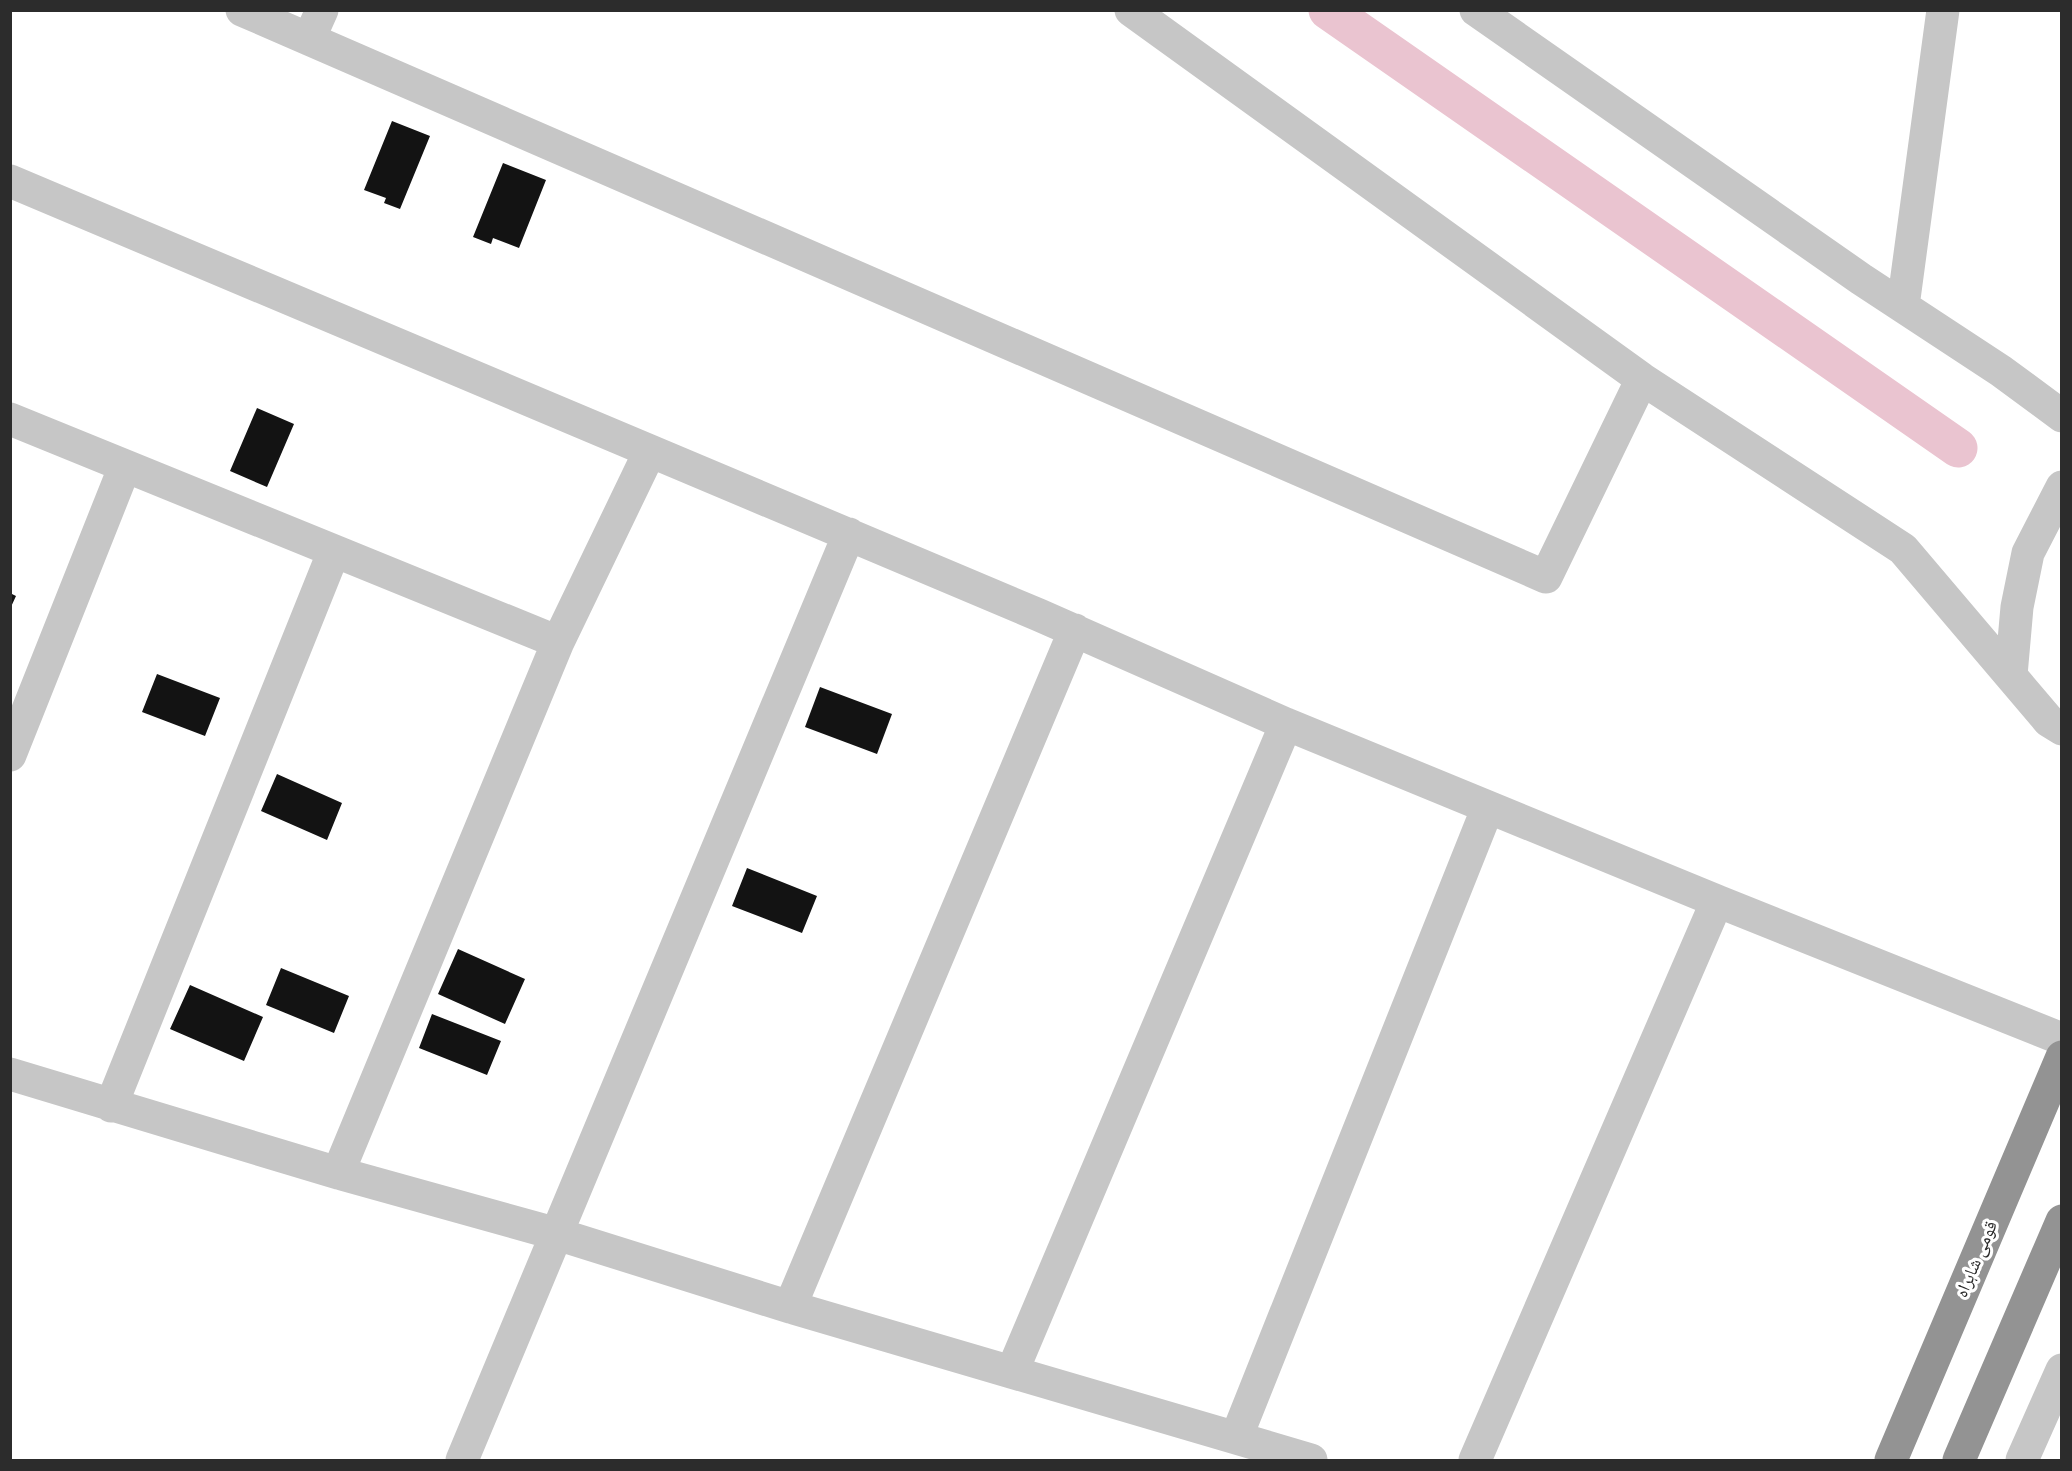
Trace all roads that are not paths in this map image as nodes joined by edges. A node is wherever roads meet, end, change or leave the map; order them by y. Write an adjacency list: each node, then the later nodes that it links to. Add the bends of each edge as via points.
1 (242, 10): 5 (street)
2 (1131, 10): 8 (street)
3 (1476, 10): 7 (street)
4 (1943, 10): 7 (street)
5 (315, 25): 8 (street, via 1545,577)
6 (10, 181): 11 (street)
7 (1903, 306): 9 (street)
8 (1642, 379): 18 (street, via 1904,549)
9 (2061, 416)
10 (10, 419): 12 (street)
11 (650, 451): 14 (street); 17 (street)
12 (125, 466): 15 (street); 21 (street)
13 (2061, 487): 18 (street, via 2028,553 2017,606)
14 (849, 534): 16 (street); 30 (street)
15 (334, 551): 17 (street); 27 (street)
16 (1076, 630): 19 (street); 31 (street)
17 (558, 642): 28 (street)
18 (2011, 675): 20 (street, via 2049,721)
19 (1286, 724): 22 (street); 33 (street)
20 (2061, 729)
21 (10, 755)
22 (1488, 807): 23 (street); 34 (street)
23 (1717, 901): 24 (street); 37 (street)
24 (2061, 1039)
25 (2061, 1057): 38 (highway, قومی شاہراہ)
26 (10, 1074): 27 (street)
27 (111, 1106): 28 (street)
28 (338, 1173): 30 (street)
29 (2061, 1221): 39 (highway)
30 (557, 1234): 31 (street); 35 (street)
31 (790, 1307): 33 (street)
32 (2061, 1370): 40 (street)
33 (1012, 1372): 34 (street)
34 (1236, 1438): 36 (street)
35 (462, 1461)
36 (1311, 1461)
37 (1475, 1461)
38 (1891, 1461)
39 (1959, 1461)
40 (2022, 1461)

